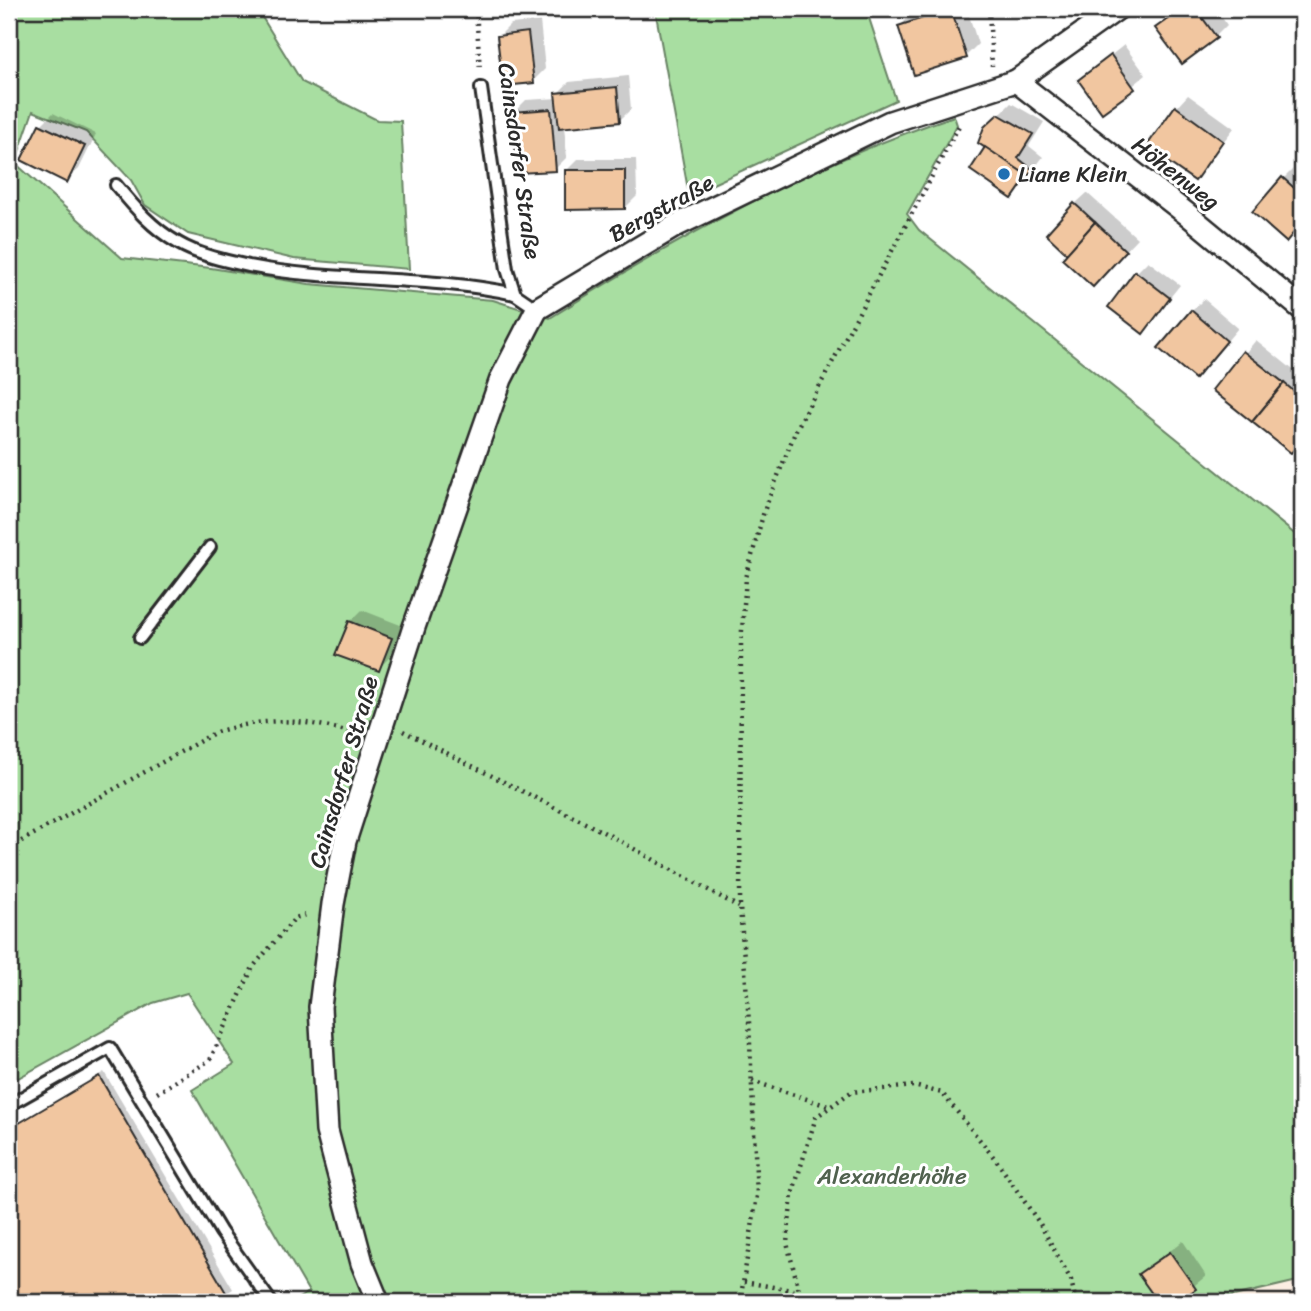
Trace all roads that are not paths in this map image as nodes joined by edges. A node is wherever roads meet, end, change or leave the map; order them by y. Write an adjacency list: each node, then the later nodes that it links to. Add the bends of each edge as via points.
1 (1117, 9): 2 (street, Bergstraße)
2 (1007, 84): 6 (street, Bergstraße, via 890,122 677,225); 7 (street, Höhenweg, via 1187,214)
3 (481, 88): 5 (lane, Cainsdorfer Straße)
4 (116, 185): 5 (lane, via 148,224 180,245 227,261 282,272 480,286)
5 (515, 294): 6 (lane, Cainsdorfer Straße)
6 (537, 309): 12 (street, Cainsdorfer Straße, via 501,379 414,627 345,841 333,907 320,1007 327,1131 362,1263)
7 (1302, 309)
8 (210, 547): 9 (lane)
9 (140, 638)
10 (9, 1105): 11 (lane, via 110,1048 221,1232)
11 (271, 1302)
12 (378, 1302)

